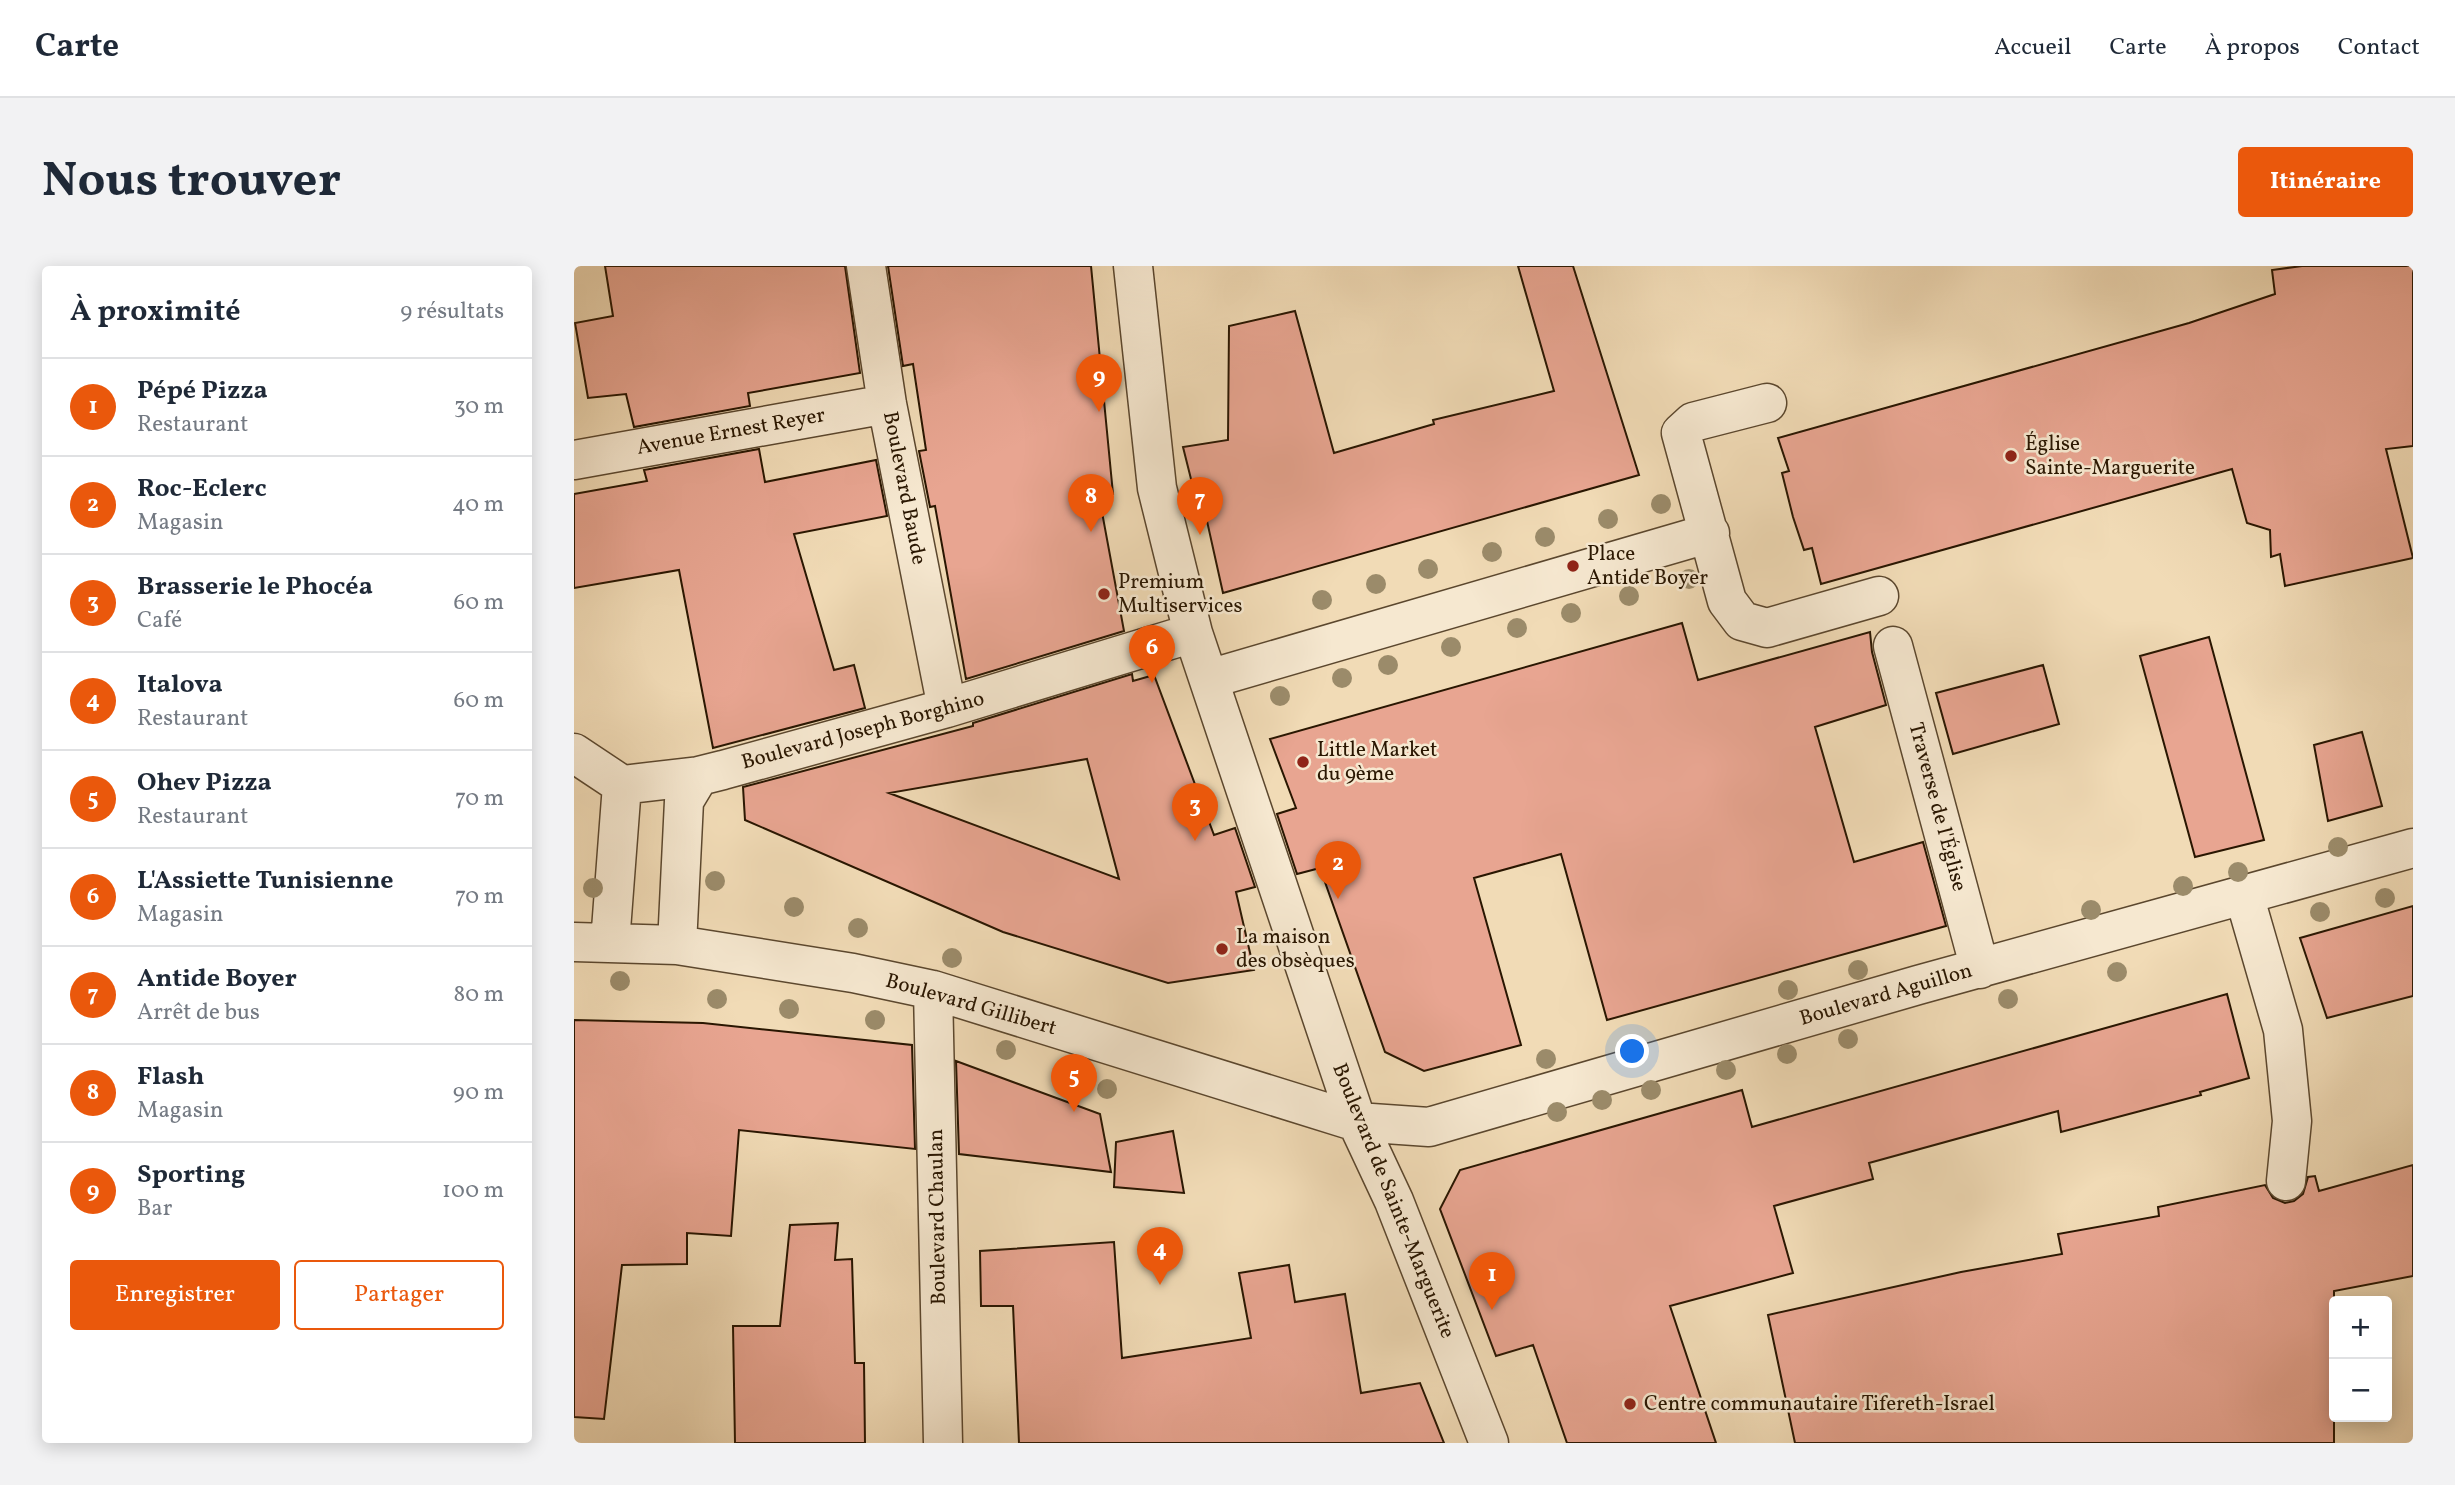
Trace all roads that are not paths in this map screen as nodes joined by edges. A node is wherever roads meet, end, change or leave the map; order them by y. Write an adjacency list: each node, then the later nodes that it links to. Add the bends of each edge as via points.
1 (866, 266): 4 (street, Boulevard Baude)
2 (1133, 266): 8 (street, Boulevard de Sainte-Marguerite, via 1157,488)
3 (1767, 403): 6 (street, via 1693,422 1681,433)
4 (887, 404): 5 (street, Avenue Ernest Reyer); 11 (street, Boulevard Baude)
5 (574, 460)
6 (1710, 533): 7 (street, via 1727,601 1742,621 1767,628); 10 (street)
7 (1879, 596)
8 (1193, 633): 10 (street, Boulevard de Sainte-Marguerite); 11 (street, Boulevard Joseph Borghino)
9 (1893, 646): 19 (street, Traverse de l'Église)
10 (1209, 679): 21 (street, Boulevard de Sainte-Marguerite)
11 (947, 708): 13 (street, Boulevard Joseph Borghino)
12 (574, 753): 14 (street)
13 (699, 776): 14 (street, Boulevard Joseph Borghino); 18 (street, via 684,801)
14 (622, 785): 17 (street)
15 (2413, 848): 16 (street, Boulevard Aguillon)
16 (2244, 895): 19 (street, Boulevard Aguillon); 22 (street, via 2283,1030 2292,1121)
17 (592, 943): 18 (street, Boulevard Gillibert)
18 (677, 945): 20 (street, Boulevard Gillibert)
19 (1980, 969): 21 (street, Boulevard Aguillon, via 1429,1127)
20 (933, 990): 21 (street, Boulevard Gillibert); 23 (street, Boulevard Chaulan)
21 (1357, 1122): 24 (street, Boulevard de Sainte-Marguerite, via 1394,1201)
22 (2286, 1181)
23 (943, 1443)
24 (1489, 1443)

